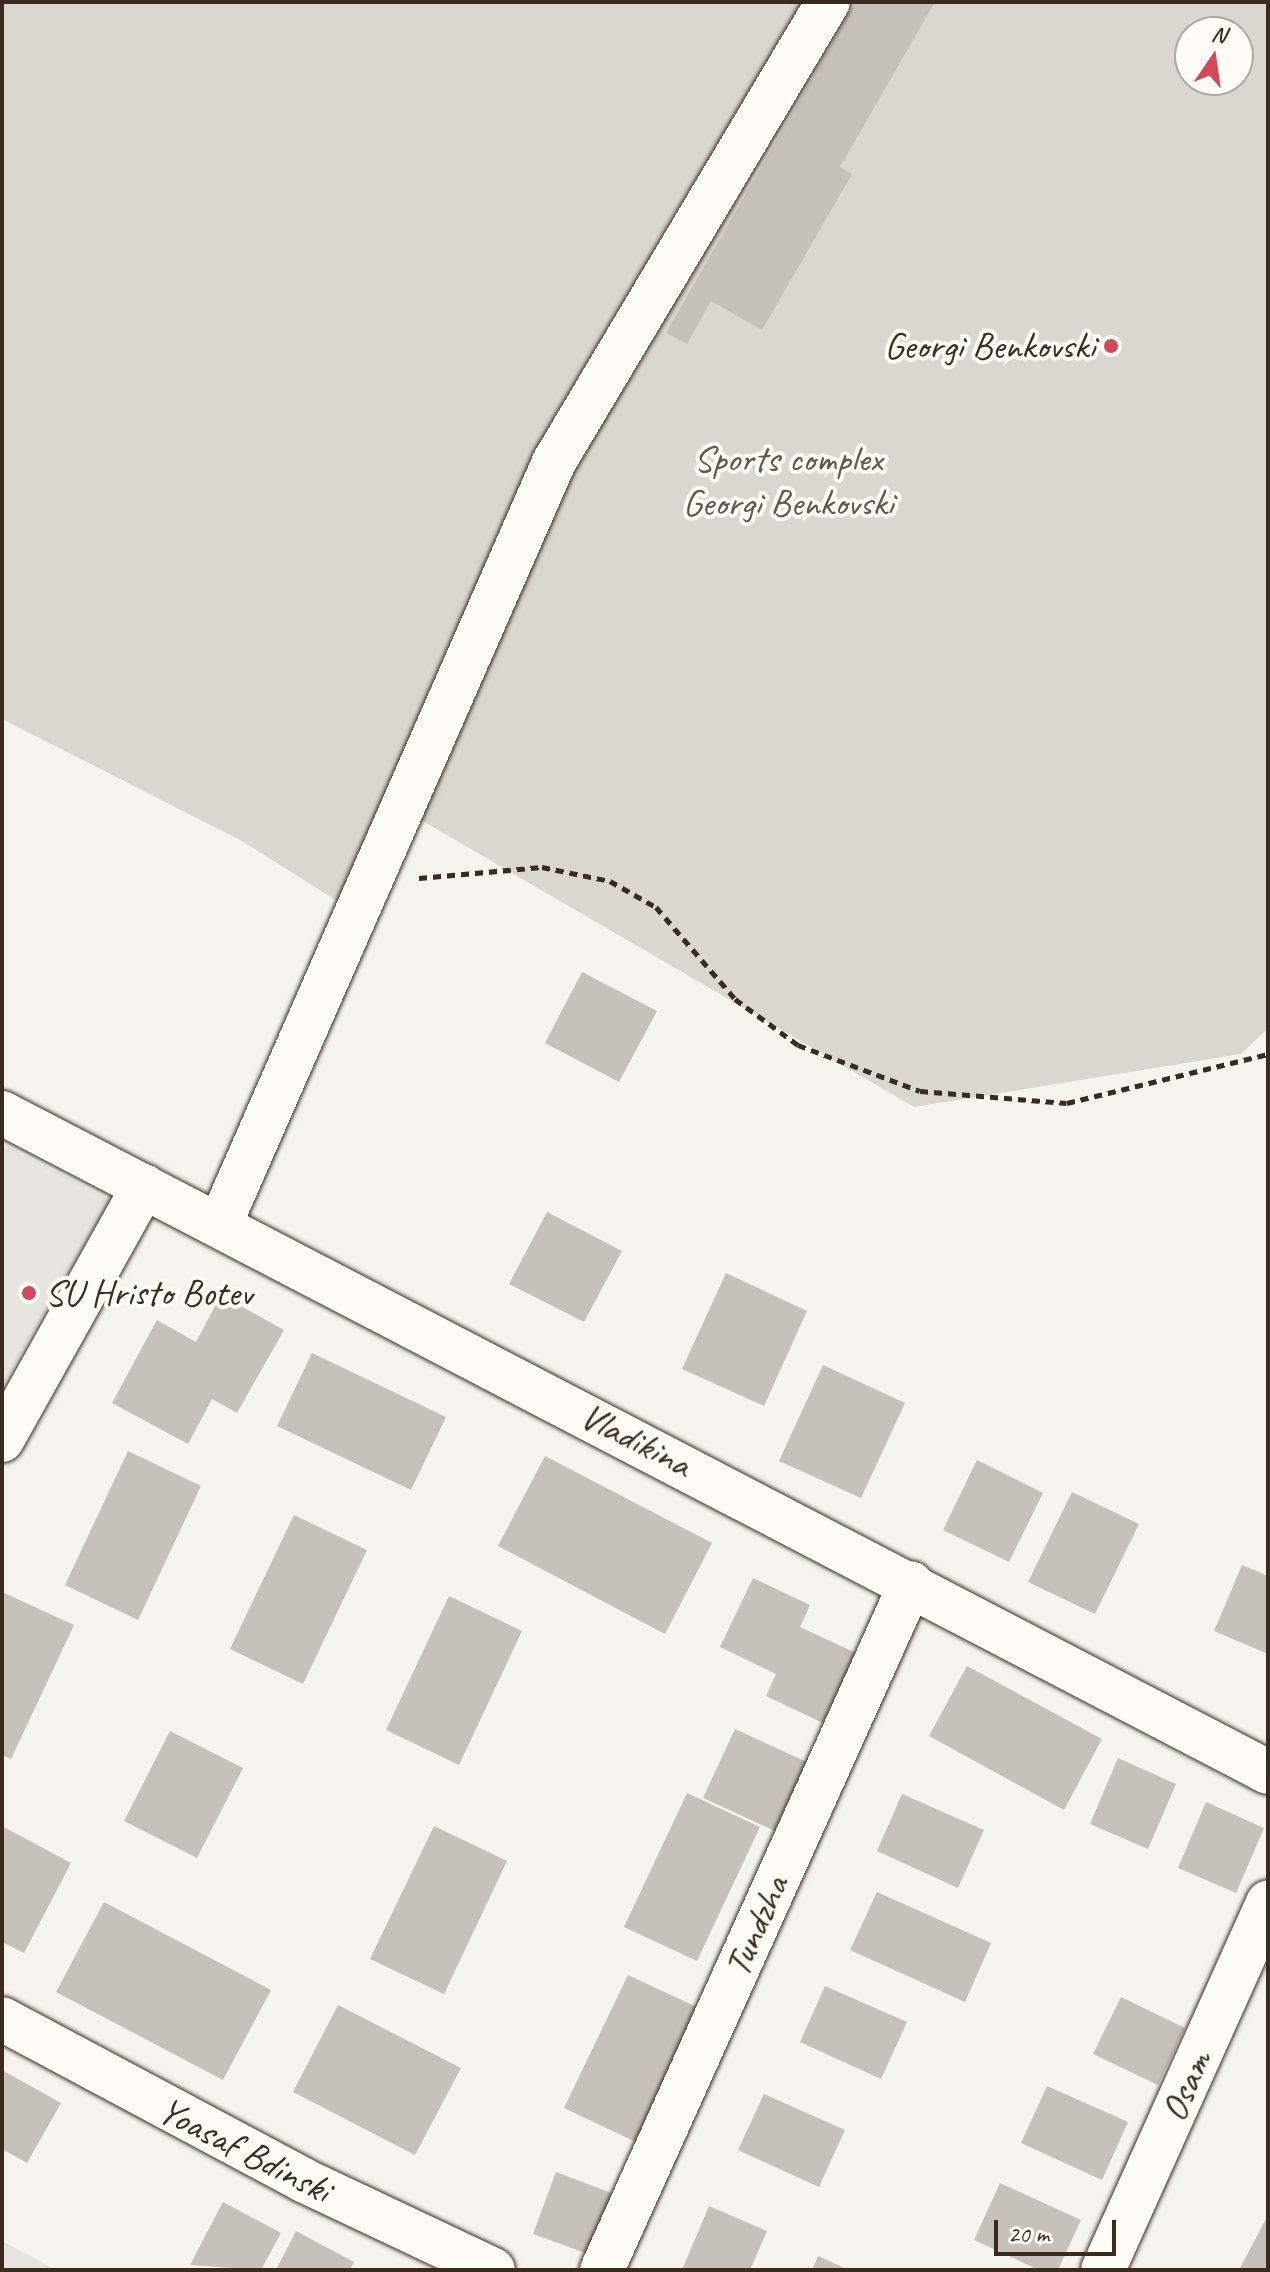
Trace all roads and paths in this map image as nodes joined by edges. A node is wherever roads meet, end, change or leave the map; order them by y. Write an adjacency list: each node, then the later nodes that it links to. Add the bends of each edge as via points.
1 (828, 2): 2 (street, via 554,462)
2 (375, 870): 3 (path, via 445,880 542,867 610,881 656,907 735,999 798,1045 920,1091 1067,1103); 6 (street)
3 (1268, 1054)
4 (2, 1113): 5 (street, Vladikina)
5 (144, 1186): 6 (street, Vladikina); 7 (street)
6 (220, 1224): 8 (street, Vladikina)
7 (2, 1440)
8 (911, 1583): 9 (street, Vladikina); 13 (street, Tundzha)
9 (1268, 1772)
10 (1268, 1902): 14 (street, Osam)
11 (2, 2019): 12 (street, Yoasaf Bdinski, via 289,2174)
12 (493, 2270)
13 (602, 2270)
14 (1103, 2270)

